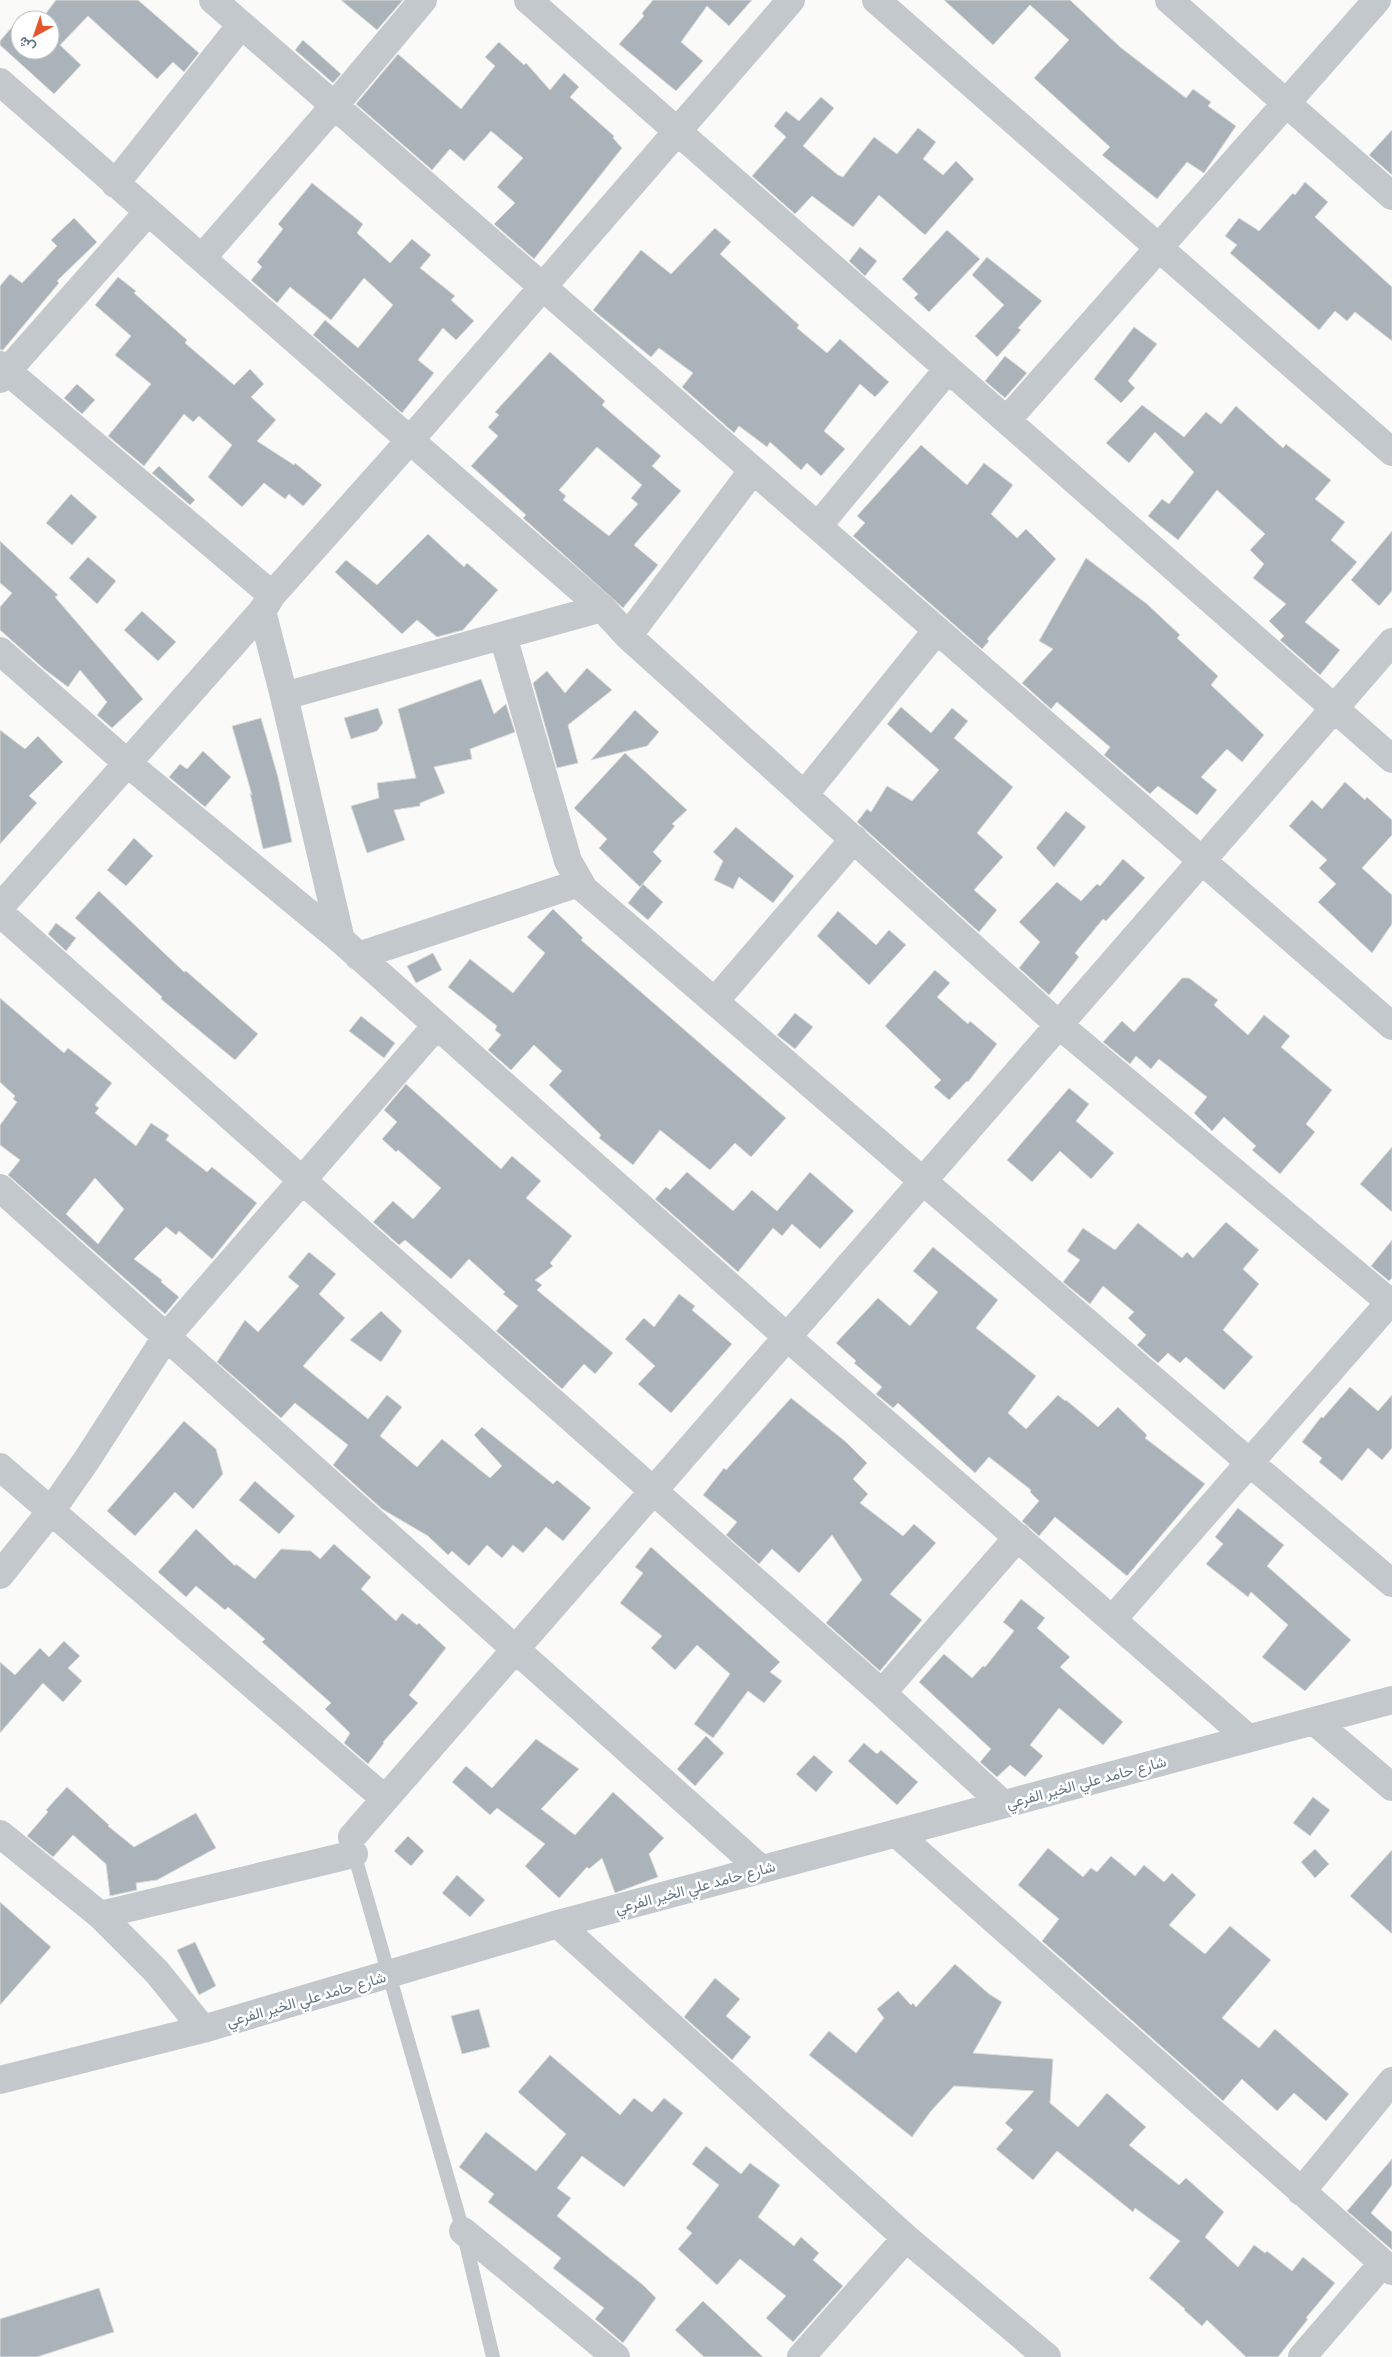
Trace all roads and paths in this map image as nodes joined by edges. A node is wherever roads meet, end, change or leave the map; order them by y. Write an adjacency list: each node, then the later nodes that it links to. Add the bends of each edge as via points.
1 (213, 0): 8 (street)
2 (423, 0): 11 (street)
3 (528, 0): 12 (street)
4 (791, 0): 12 (street)
5 (876, 0): 16 (street)
6 (1169, 0): 10 (street)
7 (1378, 0): 10 (street)
8 (241, 25): 11 (street); 13 (street)
9 (0, 82): 13 (street)
10 (1286, 102): 14 (street); 16 (street)
11 (334, 106): 17 (street); 18 (street)
12 (677, 131): 18 (street); 19 (street)
13 (115, 184): 15 (street)
14 (1392, 196)
15 (148, 212): 17 (street); 20 (street)
16 (1158, 247): 21 (street); 23 (street)
17 (202, 258): 22 (street)
18 (542, 286): 22 (street); 24 (street)
19 (948, 369): 21 (street); 25 (street)
20 (2, 372): 26 (street)
21 (1007, 420): 34 (street)
22 (411, 439): 26 (street); 27 (street)
23 (1392, 452)
24 (753, 470): 25 (street); 30 (street)
25 (818, 526): 28 (street)
26 (267, 603): 33 (street); 36 (street)
27 (602, 608): 29 (street); 30 (street)
28 (937, 630): 37 (street); 39 (street)
29 (503, 636): 33 (street); 40 (street, via 568,861)
30 (628, 636): 37 (street)
31 (1392, 642): 34 (street)
32 (0, 651): 36 (street)
33 (284, 696): 43 (street)
34 (1334, 708): 35 (street); 39 (street)
35 (1392, 759)
36 (126, 762): 41 (street); 43 (street)
37 (804, 794): 38 (street)
38 (854, 839): 44 (street); 45 (street)
39 (1202, 860): 45 (street); 47 (street)
40 (579, 883): 43 (street); 44 (street)
41 (0, 907)
42 (0, 913): 48 (street)
43 (350, 948): 46 (street)
44 (716, 1001): 49 (street)
45 (1059, 1025): 49 (street); 51 (street)
46 (436, 1026): 48 (street); 53 (street)
47 (1392, 1026)
48 (301, 1180): 52 (street); 56 (street)
49 (923, 1180): 53 (street); 54 (street)
50 (0, 1188): 52 (street)
51 (1391, 1303): 54 (street)
52 (166, 1337): 57 (street); 62 (street)
53 (787, 1337): 56 (street); 58 (street)
54 (1249, 1462): 60 (street); 61 (street)
55 (0, 1467): 57 (street)
56 (653, 1491): 62 (street); 63 (street)
57 (51, 1511): 59 (street); 68 (street)
58 (1018, 1538): 61 (street); 63 (street)
59 (0, 1575)
60 (1392, 1583)
61 (1112, 1620): 66 (street)
62 (514, 1650): 68 (street); 73 (street)
63 (882, 1693): 69 (street)
64 (1392, 1700): 65 (street, شارع حامد علي الخير الفرعي)
65 (1314, 1721): 66 (street, شارع حامد علي الخير الفرعي); 67 (street)
66 (1248, 1738): 69 (street, شارع حامد علي الخير الفرعي)
67 (1392, 1787)
68 (385, 1799): 72 (street)
69 (1003, 1804): 70 (street, شارع حامد علي الخير الفرعي)
70 (896, 1833): 73 (street, شارع حامد علي الخير الفرعي); 80 (street)
71 (0, 1834): 74 (street)
72 (353, 1846): 74 (street); 76 (lane)
73 (761, 1869): 75 (street, شارع حامد علي الخير الفرعي)
74 (100, 1915): 77 (street, via 157,1972)
75 (558, 1924): 76 (street, شارع حامد علي الخير الفرعي); 82 (street)
76 (390, 1974): 77 (street, شارع حامد علي الخير الفرعي); 81 (lane)
77 (203, 2028): 78 (street, شارع حامد علي الخير الفرعي)
78 (0, 2080)
79 (1392, 2081): 80 (street)
80 (1301, 2192): 83 (street)
81 (464, 2231): 84 (lane); 85 (street)
82 (906, 2238): 86 (street); 87 (street)
83 (1388, 2267): 88 (street)
84 (493, 2357)
85 (616, 2357)
86 (801, 2357)
87 (1047, 2357)
88 (1302, 2357)

